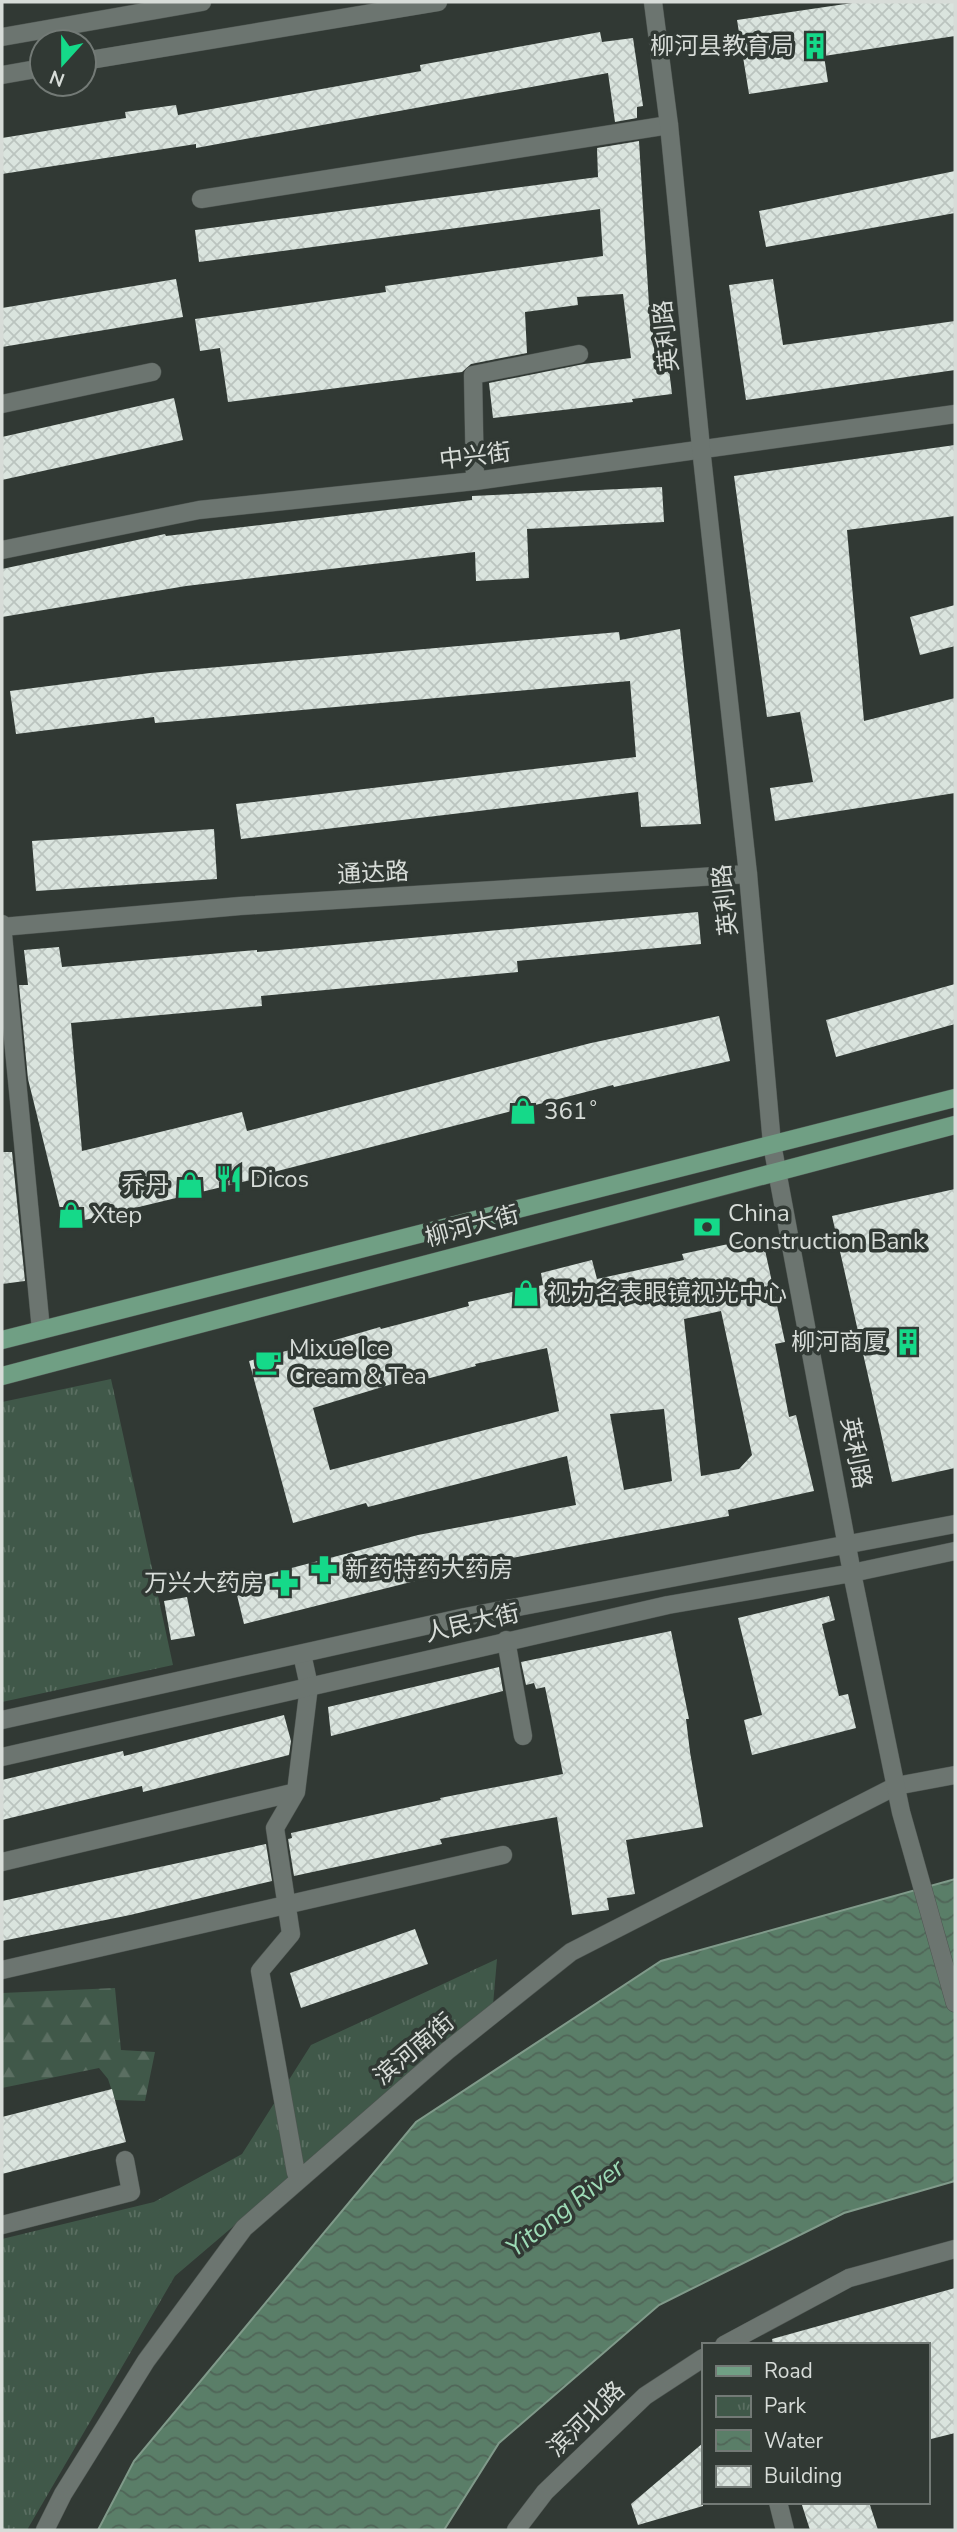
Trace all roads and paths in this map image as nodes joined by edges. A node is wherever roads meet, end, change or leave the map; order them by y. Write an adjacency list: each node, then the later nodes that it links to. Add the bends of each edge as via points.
1 (202, 2): 4 (street)
2 (438, 2): 5 (street)
3 (653, 2): 8 (street, 英利路)
4 (2, 37)
5 (98, 59)
6 (28, 70): 7 (street)
7 (2, 75)
8 (669, 125): 9 (street); 14 (street, 英利路)
9 (201, 199)
10 (579, 354): 15 (street, via 473,375)
11 (152, 372): 12 (street)
12 (2, 404)
13 (955, 414): 14 (street, 中兴街)
14 (701, 448): 15 (street, 中兴街); 17 (street, 英利路)
15 (475, 481): 16 (street, 中兴街, via 199,510)
16 (2, 550)
17 (748, 874): 18 (street, 通达路, via 240,905); 21 (street, 英利路)
18 (2, 926): 23 (street)
19 (955, 1098): 21 (main road, 柳河大街)
20 (955, 1125): 22 (main road, 柳河大街)
21 (772, 1144): 22 (street, 英利路); 23 (main road, 柳河大街)
22 (776, 1171): 25 (main road, 柳河大街); 27 (street, 英利路)
23 (41, 1330): 24 (main road, 柳河大街)
24 (2, 1340)
25 (2, 1377)
26 (955, 1524): 27 (street, 人民大街)
27 (847, 1546): 29 (street, 英利路); 31 (street, 人民大街, via 478,1615)
28 (955, 1551): 29 (street, 人民大街)
29 (852, 1573): 30 (street, 人民大街, via 668,1605); 37 (street, 英利路)
30 (506, 1640): 32 (street, 人民大街); 34 (street)
31 (302, 1654): 32 (street); 33 (street, 人民大街)
32 (309, 1686): 35 (street, 人民大街); 38 (street)
33 (2, 1720)
34 (523, 1735)
35 (2, 1756)
36 (955, 1775): 37 (street, 滨河南街)
37 (896, 1786): 43 (street, 英利路); 51 (street, 滨河南街, via 571,1952 447,2051 244,2228 146,2361)
38 (296, 1792): 40 (street); 41 (street, via 275,1828)
39 (503, 1855): 41 (street)
40 (2, 1862)
41 (287, 1906): 42 (street); 45 (street, via 291,1934 260,1971)
42 (2, 1970)
43 (955, 2003)
44 (125, 2160): 46 (street, via 131,2192)
45 (296, 2173)
46 (2, 2225)
47 (955, 2249): 48 (street, via 849,2278)
48 (731, 2343)
49 (702, 2359): 52 (street, 滨河北路, via 645,2396 545,2492)
50 (778, 2504): 53 (street)
51 (45, 2530)
52 (516, 2530)
53 (785, 2530)

